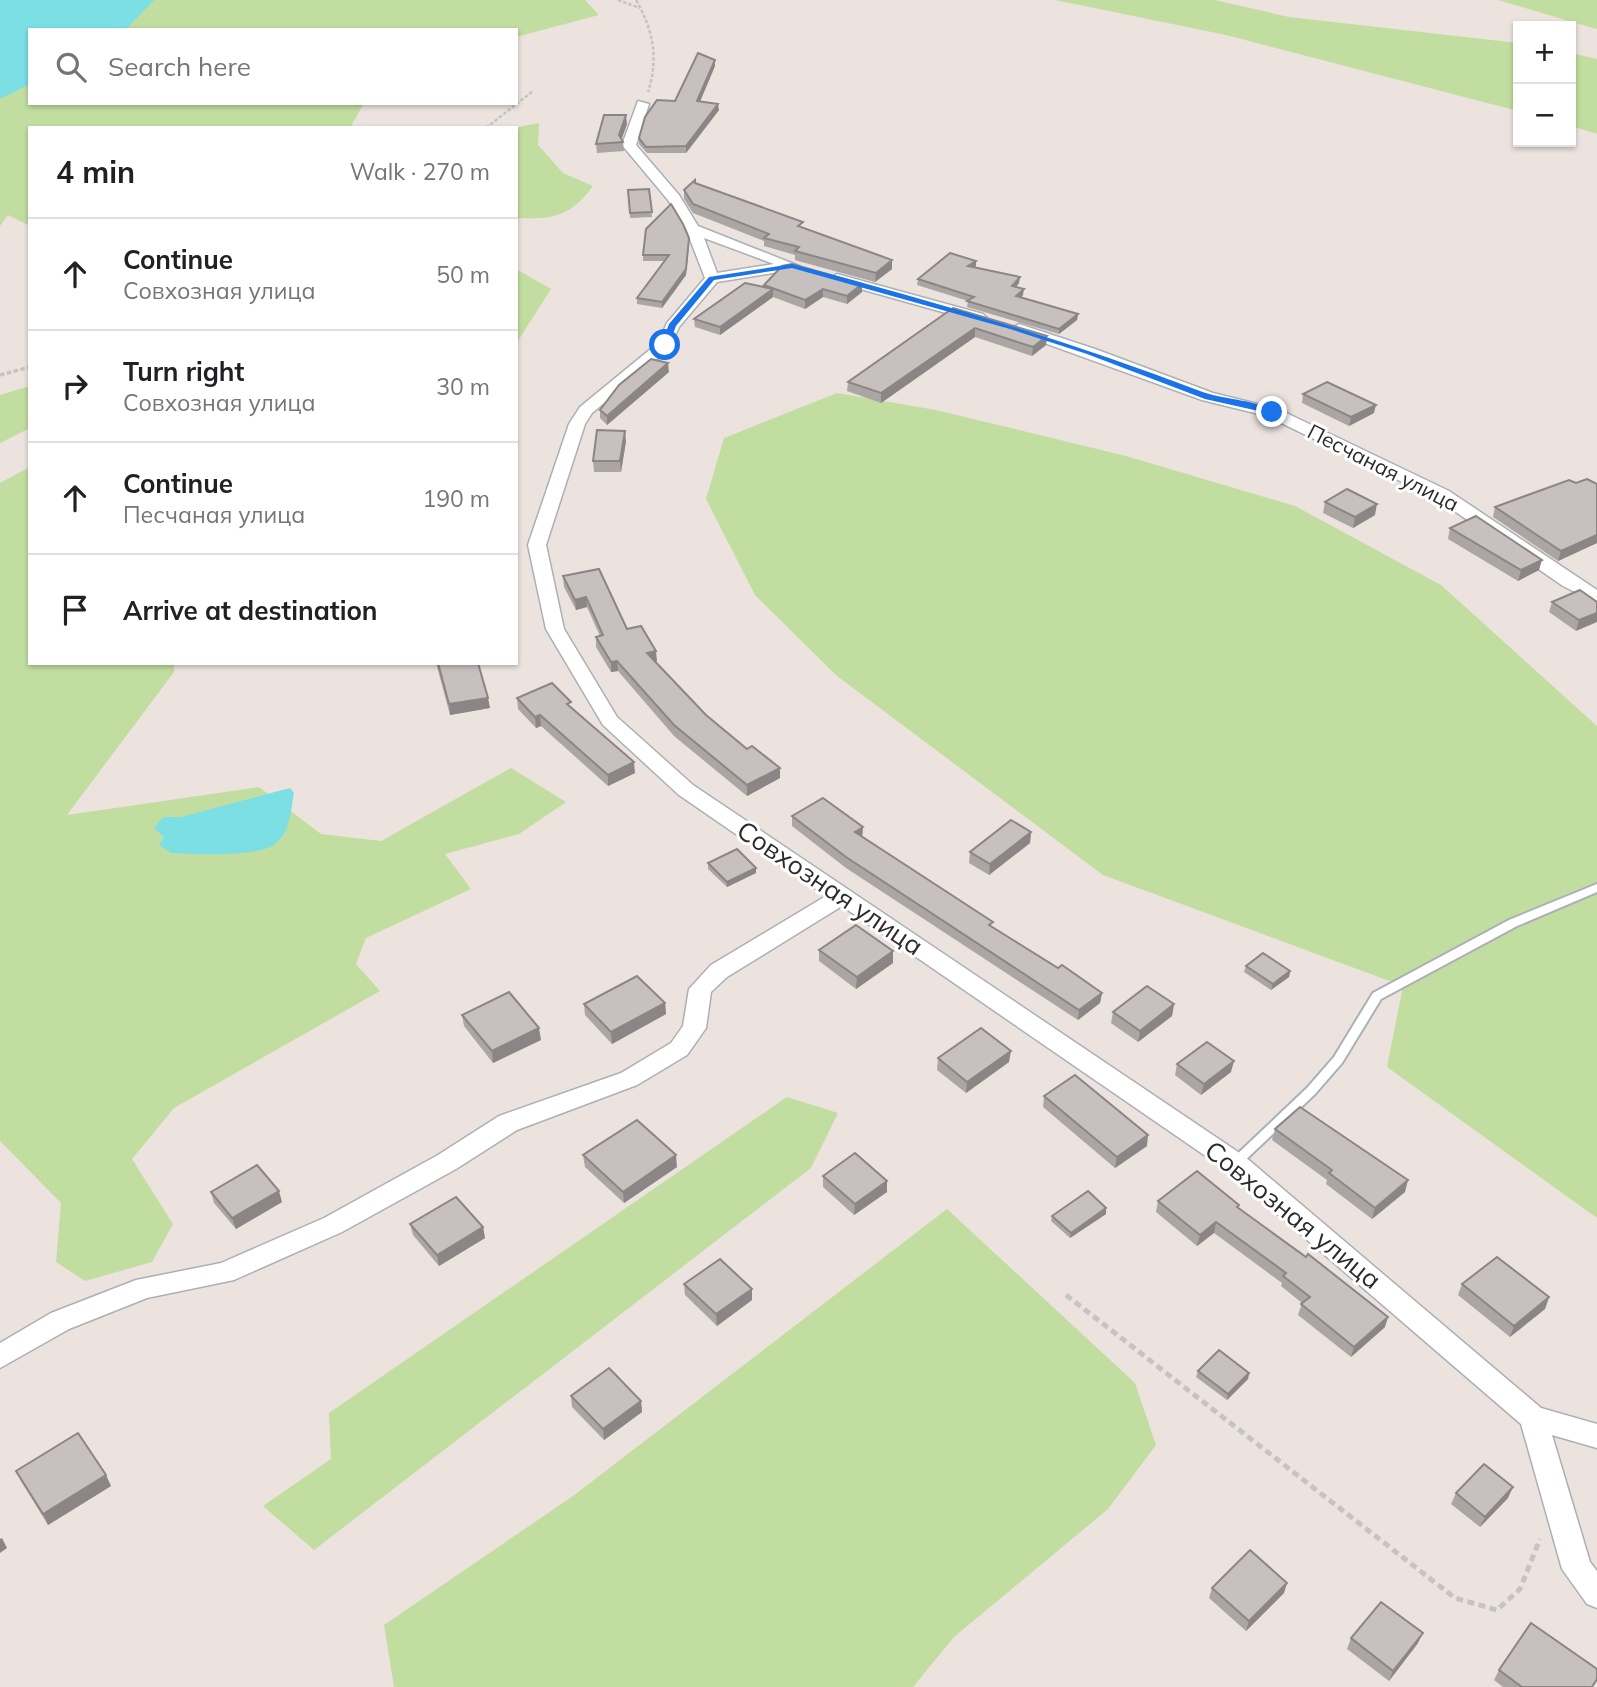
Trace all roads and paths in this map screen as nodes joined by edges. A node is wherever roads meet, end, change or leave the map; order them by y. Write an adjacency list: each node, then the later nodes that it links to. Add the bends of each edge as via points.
1 (618, 0): 3 (path)
2 (636, 0): 3 (path)
3 (642, 9): 6 (path, via 657,54)
4 (533, 92): 5 (path)
5 (518, 103)
6 (643, 104): 9 (street, via 629,145 674,198)
7 (516, 105): 8 (path)
8 (488, 126)
9 (693, 229): 10 (street, Песчаная улица); 11 (street)
10 (804, 269): 11 (street); 14 (street, Песчаная улица, via 995,322 1208,397 1272,412 1443,495)
11 (712, 278): 16 (street, Совхозная улица, via 672,326 665,345 586,410 577,424 537,545 555,629 610,721 686,790)
12 (28, 368): 13 (path)
13 (0, 375)
14 (1597, 598)
15 (1597, 888): 17 (lane, via 1513,923 1377,996 1338,1060)
16 (842, 896): 17 (street, Совхозная улица); 19 (street, via 719,971 700,989 694,1028 679,1049 629,1079 509,1123 332,1225 225,1273 145,1288 60,1321)
17 (1235, 1163): 20 (street, Совхозная улица)
18 (1066, 1295): 22 (path, via 1455,1598 1497,1609 1520,1589)
19 (0, 1357)
20 (1532, 1417): 21 (street, Совхозная улица); 22 (street)
21 (1597, 1437)
22 (1557, 1499): 23 (street, via 1577,1569)
23 (1597, 1594)

